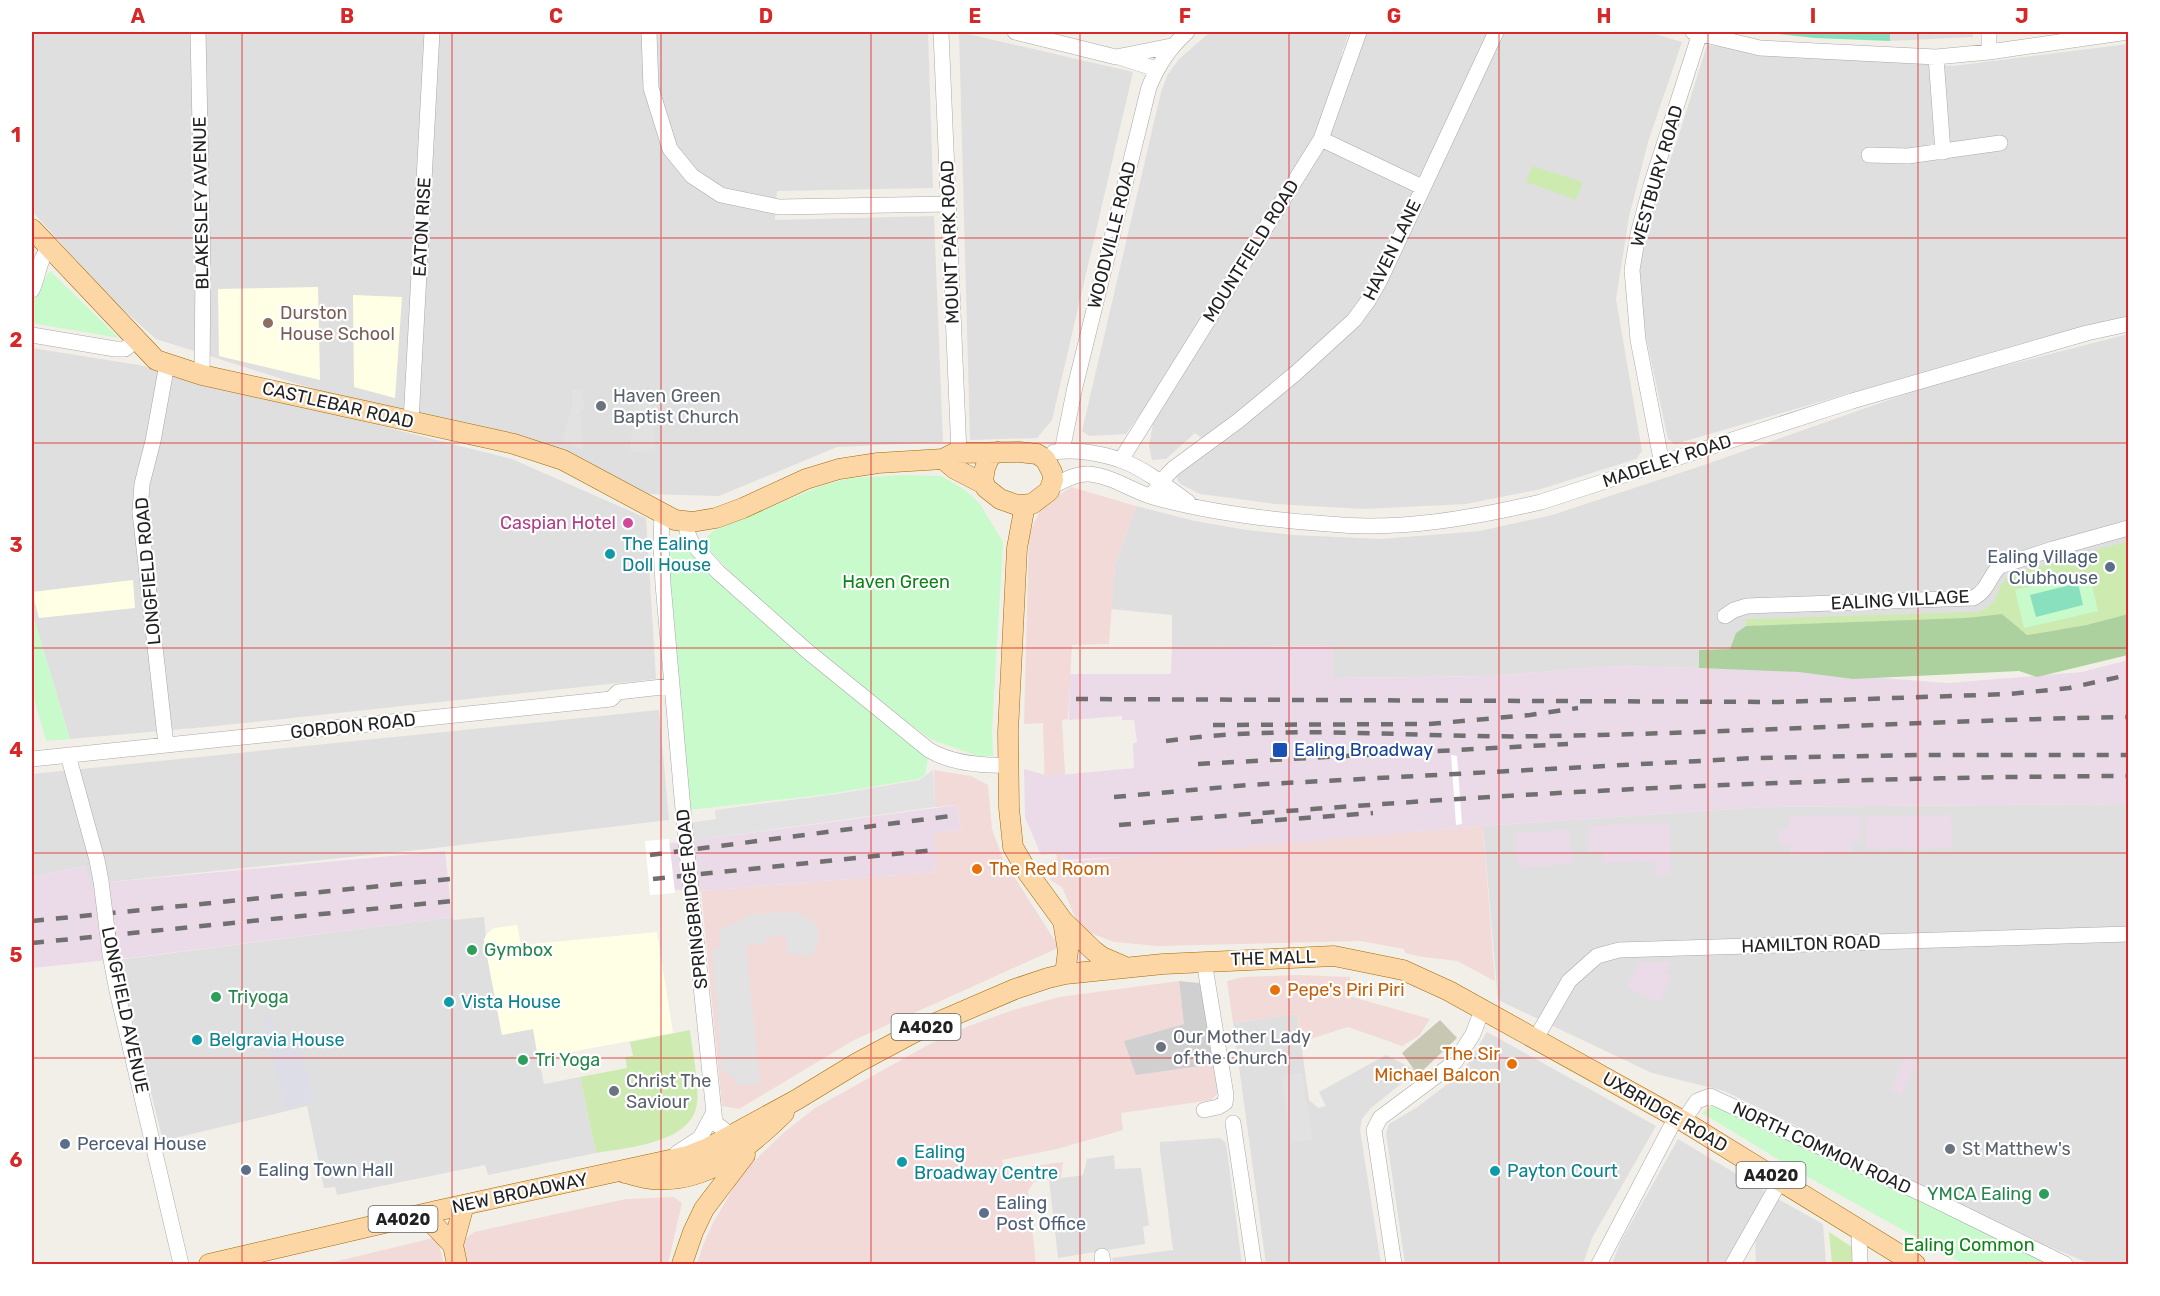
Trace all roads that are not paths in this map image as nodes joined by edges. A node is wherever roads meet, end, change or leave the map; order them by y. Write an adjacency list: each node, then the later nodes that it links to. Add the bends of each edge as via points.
1 (198, 32): 30 (street, BLAKESLEY AVENUE)
2 (432, 32): 31 (street, EATON RISE)
3 (649, 32): 22 (street, via 651,88 670,149 692,176 721,195 779,207)
4 (941, 32): 22 (street, MOUNT PARK ROAD)
5 (1015, 32): 14 (street)
6 (1187, 32): 12 (street, WOODVILLE ROAD)
7 (1359, 32): 17 (street, MOUNTFIELD ROAD)
8 (1496, 32): 21 (street, HAVEN LANE)
9 (1696, 32): 15 (street, via 1760,48); 37 (street, WESTBURY ROAD, via 1651,185 1632,270 1638,340)
10 (1989, 32): 13 (street)
11 (2128, 32): 13 (street)
12 (1171, 46): 14 (street); 16 (street, WOODVILLE ROAD)
13 (1989, 52): 15 (street)
14 (1116, 57): 16 (street)
15 (1936, 57): 19 (street)
16 (1156, 69): 32 (street, WOODVILLE ROAD)
17 (1321, 140): 21 (street); 36 (street, MOUNTFIELD ROAD)
18 (2000, 143): 19 (street)
19 (1942, 152): 20 (street)
20 (1869, 155)
21 (1422, 188): 38 (street, HAVEN LANE, via 1380,280 1354,320 1288,380 1174,468)
22 (949, 204): 35 (street, MOUNT PARK ROAD)
23 (32, 229): 24 (main road, CASTLEBAR ROAD)
24 (49, 248): 25 (street); 28 (main road, CASTLEBAR ROAD)
25 (32, 290)
26 (2128, 324): 37 (street, MADELEY ROAD, via 1896,387)
27 (32, 335): 28 (street, via 115,349 125,349)
28 (137, 339): 29 (main road, CASTLEBAR ROAD, via 156,360)
29 (167, 364): 30 (main road, CASTLEBAR ROAD); 49 (street, LONGFIELD ROAD, via 142,484 140,512)
30 (202, 375): 31 (main road, CASTLEBAR ROAD)
31 (411, 422): 44 (main road, CASTLEBAR ROAD, via 514,444 563,460)
32 (1062, 451): 34 (street, MADELEY ROAD); 36 (street, MADELEY ROAD)
33 (998, 452): 34 (main road); 35 (main road); 39 (main road, via 987,462)
34 (1037, 454): 40 (main road, via 1049,465 1053,480)
35 (951, 456): 39 (main road, via 955,469); 45 (main road, via 839,469 724,515)
36 (1121, 460): 38 (street, MADELEY ROAD)
37 (1662, 464): 43 (street, MADELEY ROAD, via 1542,502 1478,516 1400,525 1332,525)
38 (1162, 483): 41 (street, HAVEN LANE); 43 (street, MADELEY ROAD)
39 (984, 484): 42 (main road, via 1000,499)
40 (1050, 487): 41 (street, MADELEY ROAD, via 1086,474); 42 (main road, via 1043,497)
41 (1151, 496): 43 (street, MADELEY ROAD)
42 (1025, 505): 52 (main road, via 1017,548)
43 (1195, 507)
44 (662, 512): 45 (main road, CASTLEBAR ROAD); 48 (street)
45 (684, 521): 52 (street, via 692,543 718,572 929,750 970,763)
46 (2128, 528): 47 (street, EALING VILLAGE, via 2009,562 1994,571 1985,590 1973,598 1747,606)
47 (1725, 616)
48 (671, 686): 49 (street, GORDON ROAD, via 618,692 611,699); 62 (street, SPRINGBRIDGE ROAD, bridge)
49 (166, 745): 50 (street, GORDON ROAD)
50 (68, 755): 51 (street, GORDON ROAD); 76 (street, LONGFIELD AVENUE, bridge, via 97,860 117,991)
51 (32, 759)
52 (1009, 765): 53 (main road, via 1013,847)
53 (1063, 921): 56 (main road, via 1102,957); 57 (main road, via 1068,951)
54 (2128, 934): 59 (street, HAMILTON ROAD, via 1619,950 1597,956 1569,981)
55 (1204, 961): 56 (main road, THE MALL / A4020); 58 (main road, THE MALL / A4020, via 1309,956 1354,959 1403,970); 61 (street, via 1226,1095 1221,1106)
56 (1126, 967): 57 (main road, THE MALL / A4020)
57 (1065, 974): 60 (main road, A4020, via 1015,989 939,1020)
58 (1477, 1007): 59 (main road, UXBRIDGE ROAD / A4020); 81 (street, via 1473,1034 1455,1062 1380,1118 1374,1130)
59 (1536, 1038): 63 (main road, UXBRIDGE ROAD / A4020)
60 (796, 1100): 65 (main road, A4020); 66 (main road, A4020)
61 (1204, 1110)
62 (714, 1112): 65 (street, via 715,1123); 68 (street, via 700,1138 687,1148)
63 (1679, 1119): 70 (main road, UXBRIDGE ROAD / A4020); 82 (street, NORTH COMMON ROAD); 86 (street, NORTH COMMON ROAD, via 1697,1101 1710,1096)
64 (1233, 1123): 80 (street)
65 (731, 1135): 66 (street); 67 (main road, NEW BROADWAY / A4020, via 708,1148)
66 (760, 1136): 69 (main road, A4020, via 726,1162); 73 (main road)
67 (666, 1162): 68 (main road, NEW BROADWAY / A4020); 69 (main road, via 683,1162)
68 (627, 1170): 69 (main road, NEW BROADWAY / A4020, via 652,1179); 71 (main road, NEW BROADWAY / A4020)
69 (701, 1173): 73 (main road, via 706,1196)
70 (1780, 1181): 74 (main road, UXBRIDGE ROAD / A4020); 83 (street)
71 (464, 1205): 72 (main road, NEW BROADWAY / A4020); 75 (main road)
72 (421, 1215): 75 (main road); 77 (main road, NEW BROADWAY / A4020)
73 (699, 1219): 79 (main road)
74 (1859, 1230): 84 (street); 85 (main road, UXBRIDGE ROAD / A4020)
75 (453, 1245): 78 (main road)
76 (181, 1264)
77 (209, 1264)
78 (457, 1264)
79 (682, 1264)
80 (1254, 1264)
81 (1394, 1264)
82 (1599, 1264)
83 (1733, 1264)
84 (1860, 1264)
85 (1915, 1264)
86 (2065, 1264)

